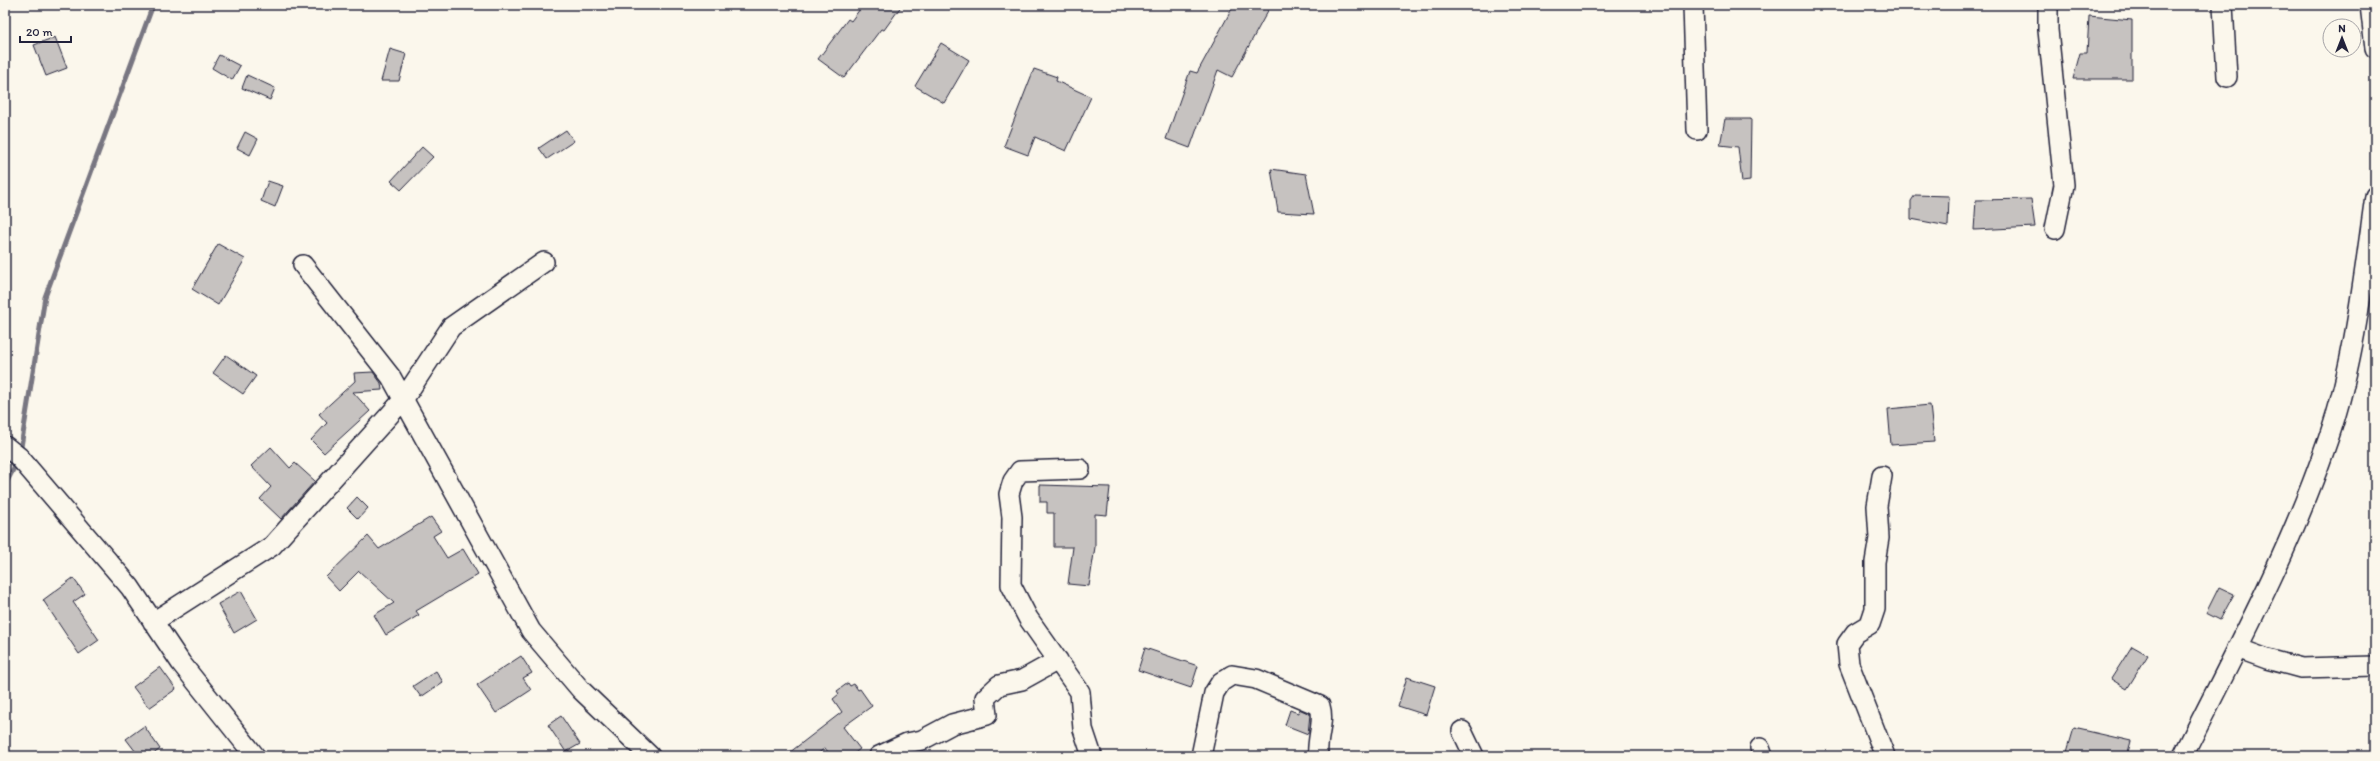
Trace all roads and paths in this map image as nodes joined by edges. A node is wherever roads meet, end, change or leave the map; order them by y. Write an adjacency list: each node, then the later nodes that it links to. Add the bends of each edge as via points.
1 (1693, 5): 7 (street)
2 (2048, 5): 9 (street, via 2048,30 2064,184)
3 (2222, 5): 6 (street)
4 (2370, 5): 5 (street)
5 (2375, 48)
6 (2227, 76)
7 (1697, 130)
8 (2375, 196): 17 (street, via 2354,343 2325,450 2280,558)
9 (2055, 228)
10 (544, 262): 12 (street, via 451,328)
11 (304, 265): 12 (street, via 391,377)
12 (403, 400): 16 (street, via 272,546); 22 (street, via 531,631 581,690)
13 (5, 446): 16 (street, via 19,457 89,538 130,587)
14 (1080, 469): 18 (street, via 1020,471 1013,481 1009,494 1012,517 1011,585 1028,618)
15 (1882, 476): 28 (street, via 1877,506 1875,609 1870,624 1856,633 1847,644 1849,664)
16 (153, 622): 21 (street, via 181,663)
17 (2238, 648): 19 (street, via 2301,668); 29 (street)
18 (1058, 660): 23 (street, via 1022,680 999,685 985,698 987,715 952,724 922,740 907,743); 24 (street, via 1080,692 1083,729)
19 (2375, 666)
20 (1462, 731): 27 (street)
21 (255, 756)
22 (650, 756)
23 (878, 756)
24 (1092, 756)
25 (1201, 756): 26 (street, via 1214,693 1221,682 1232,675 1256,678 1320,706 1323,715 1317,747)
26 (1318, 756)
27 (1474, 756)
28 (1885, 756)
29 (2183, 756)

